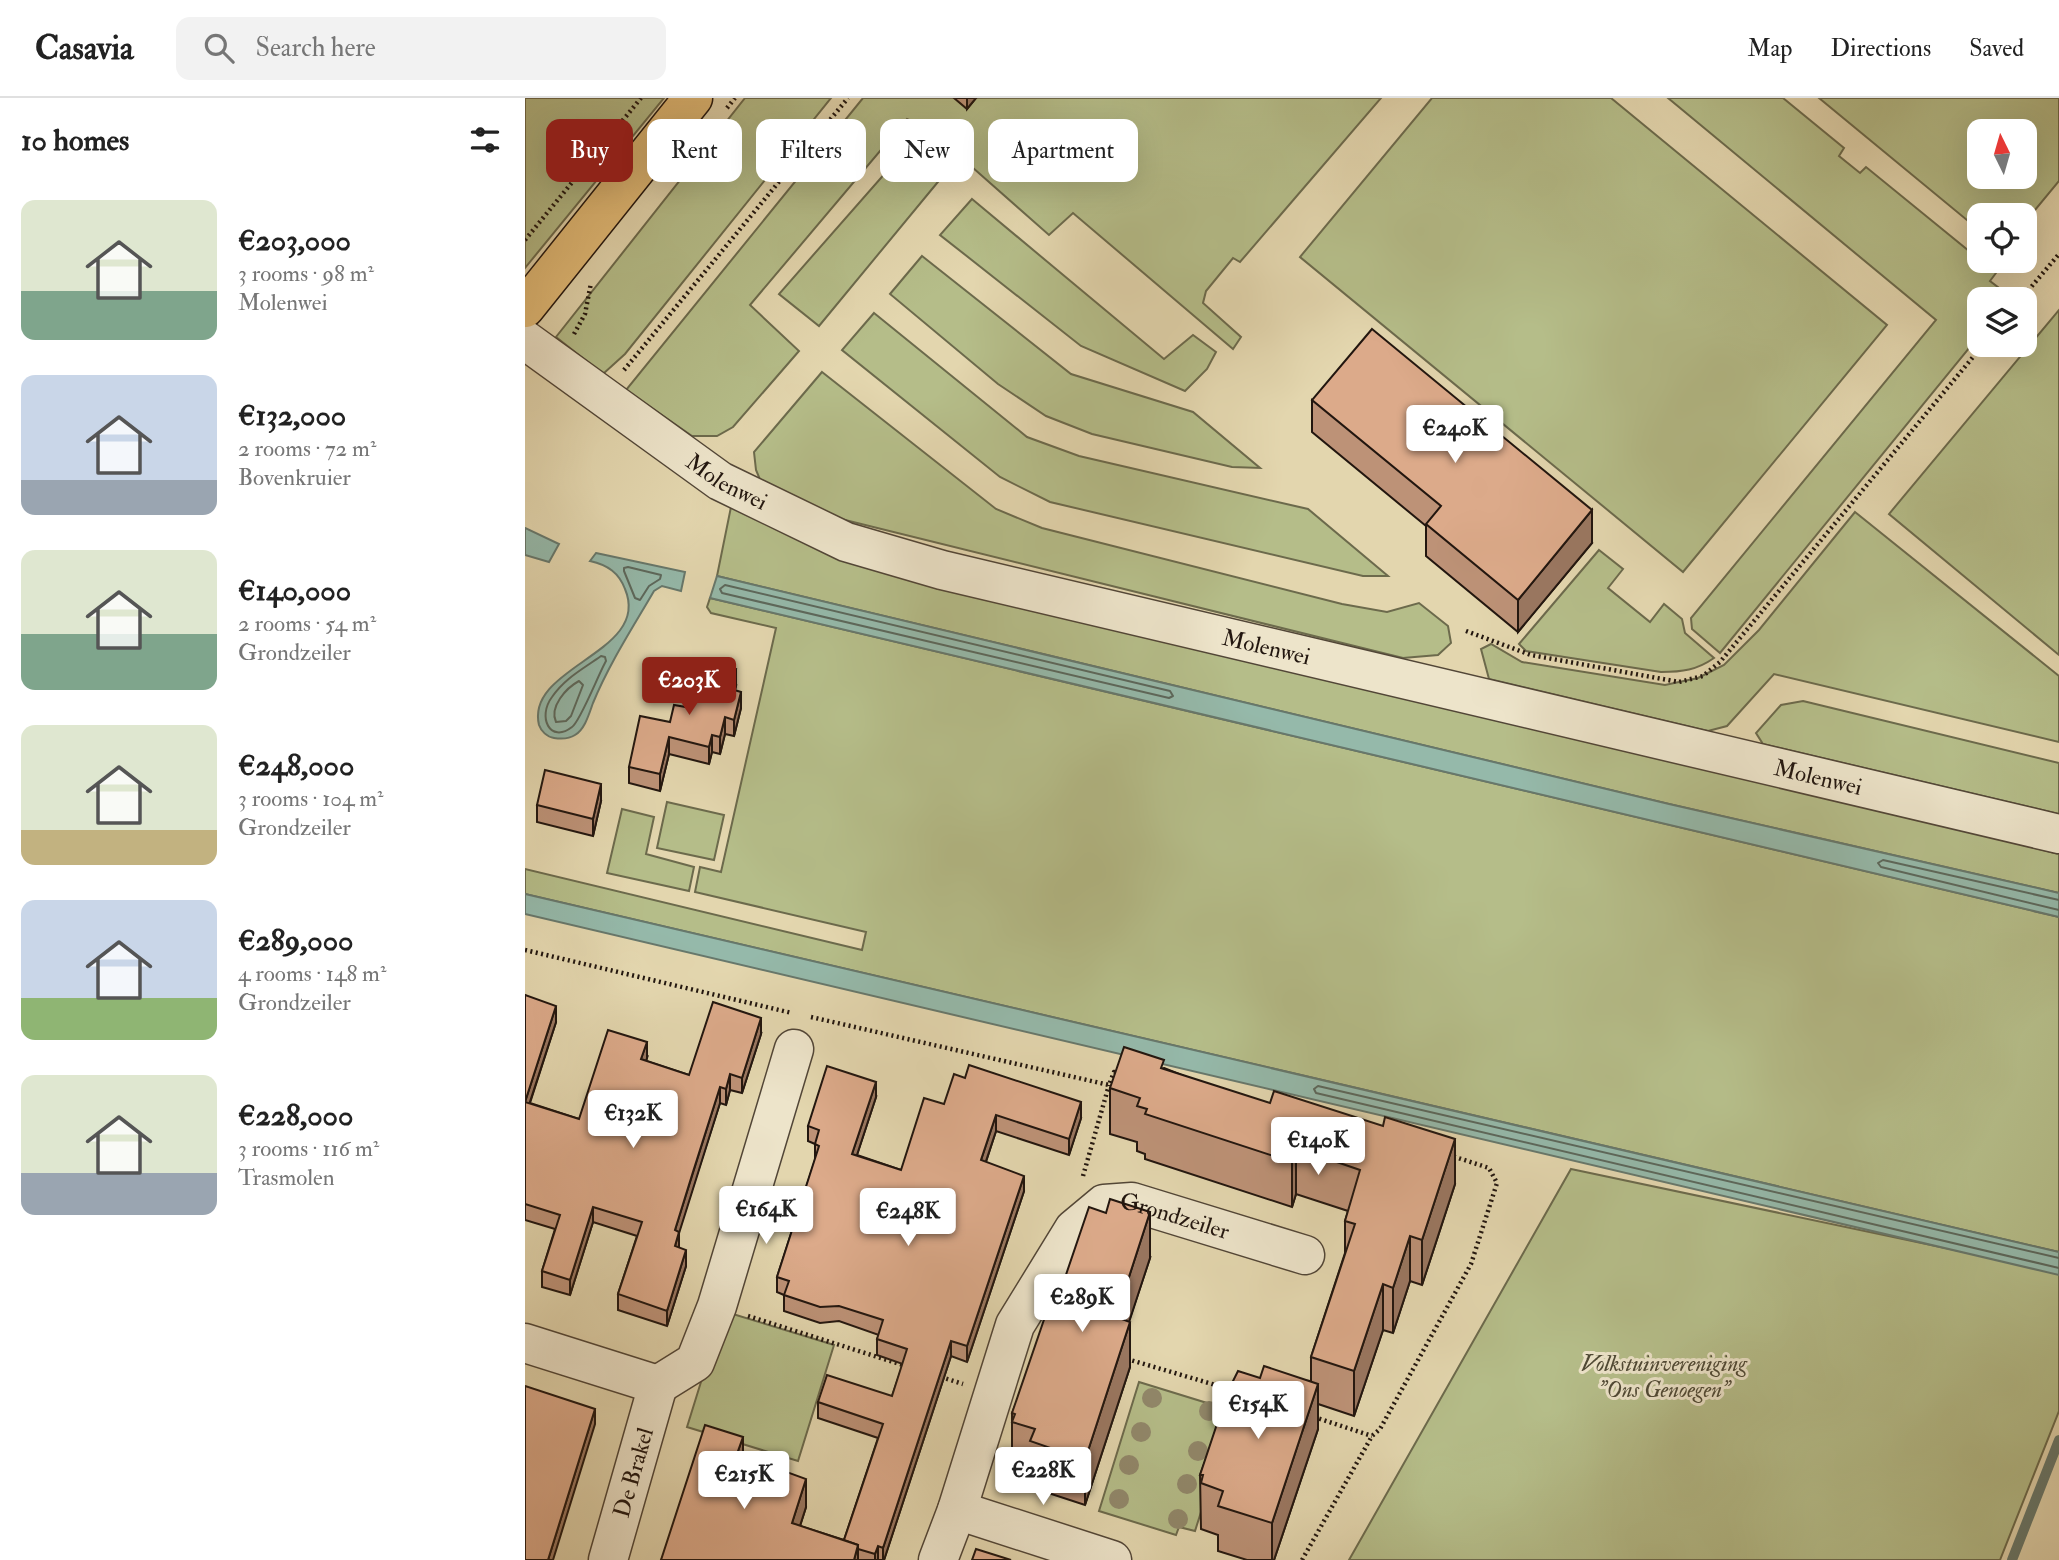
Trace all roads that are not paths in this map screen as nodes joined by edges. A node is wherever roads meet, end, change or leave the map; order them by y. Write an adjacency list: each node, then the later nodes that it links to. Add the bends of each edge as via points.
1 (694, 98): 2 (main road)
2 (525, 307)
3 (525, 340): 4 (street, Molenwei, via 720,481 846,542 942,570)
4 (2059, 834)
5 (794, 1049): 8 (street, via 717,1306 695,1362)
6 (1305, 1255): 9 (street, Grondzeiler, via 1132,1202 1104,1204 1074,1229 1015,1325)
7 (525, 1343): 8 (street)
8 (658, 1385): 10 (street, De Brakel)
9 (957, 1510): 11 (street, Grondzeiler); 12 (street)
10 (608, 1560)
11 (939, 1560)
12 (1112, 1560)

